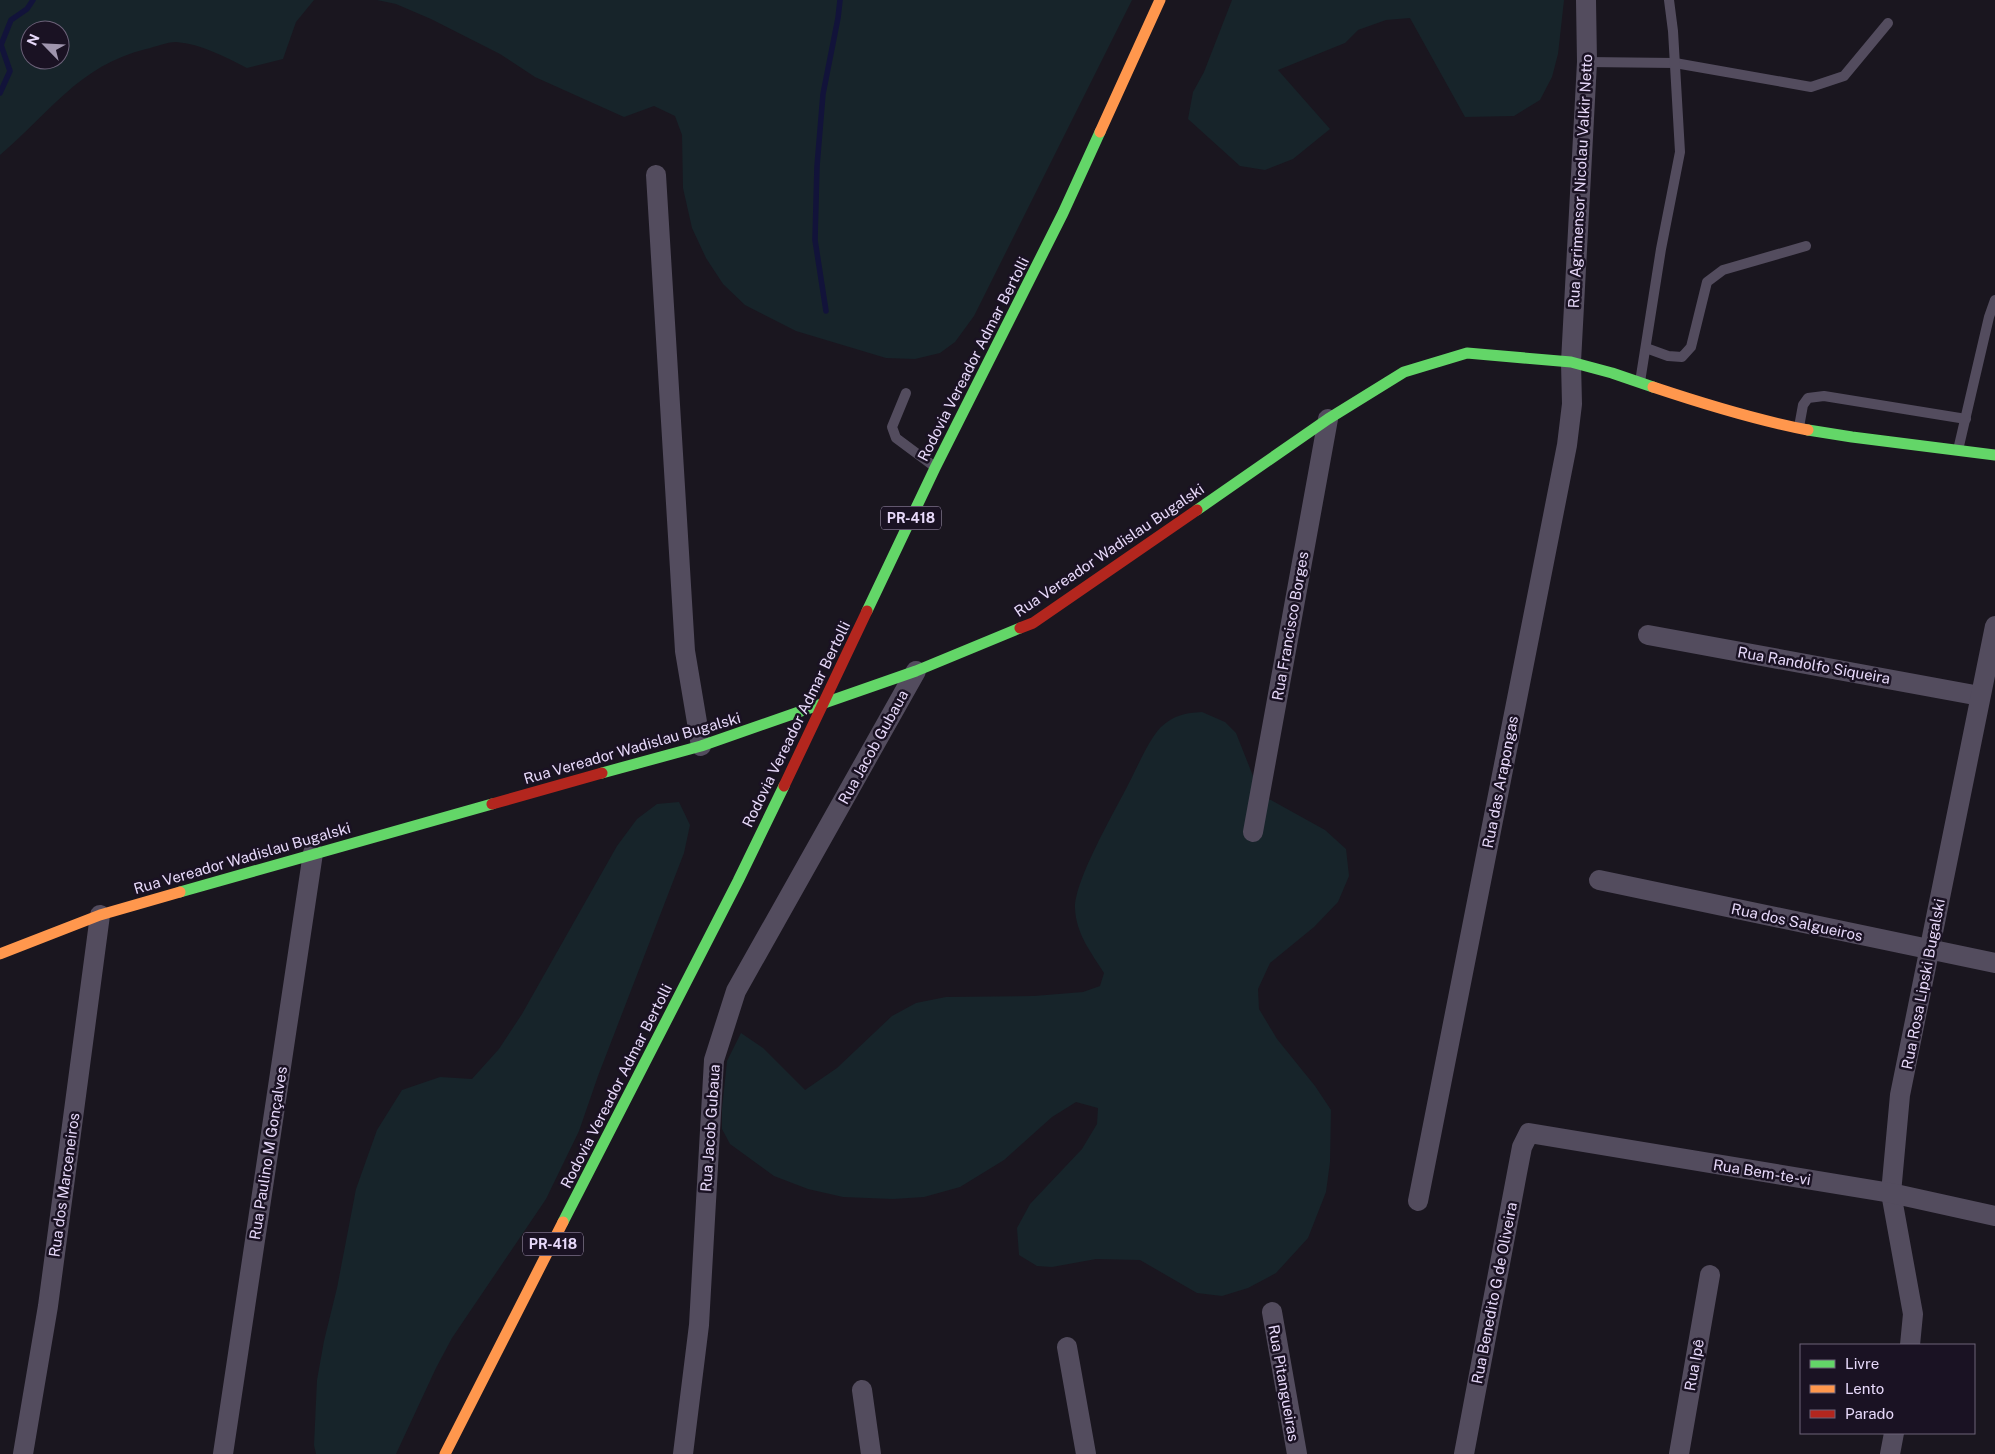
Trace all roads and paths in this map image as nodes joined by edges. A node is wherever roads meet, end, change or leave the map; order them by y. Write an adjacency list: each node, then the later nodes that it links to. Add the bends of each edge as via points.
1 (1160, 0): 19 (main road, Rodovia Vereador Admar Bertolli / PR-418, via 1063,213)
2 (1586, 0): 5 (street, Rua Agrimensor Nicolau Valkir Netto)
3 (1669, 0): 6 (lane)
4 (1888, 22): 6 (lane, via 1844,76 1811,87)
5 (1587, 62): 6 (lane); 11 (street, Rua Agrimensor Nicolau Valkir Netto)
6 (1674, 63): 10 (lane, via 1680,152)
7 (656, 175): 24 (street, via 685,651)
8 (1806, 246): 10 (lane, via 1723,270 1706,282 1691,347 1682,358)
9 (1995, 300): 15 (lane)
10 (1646, 348): 12 (lane)
11 (1571, 362): 12 (main road, Rua Vereador Wadislau Bugalski); 14 (main road, Rua Vereador Wadislau Bugalski, via 1466,353 1404,372); 34 (street, Rua das Arapongas, via 1572,404 1567,445)
12 (1640, 383): 16 (main road, Rua Vereador Wadislau Bugalski, via 1770,424)
13 (906, 394): 19 (lane, via 892,427 896,438)
14 (1328, 419): 22 (main road, Rua Vereador Wadislau Bugalski, via 1033,623); 25 (street, Rua Francisco Borges)
15 (1966, 419): 16 (lane, via 1824,396 1808,398 1803,405); 17 (lane)
16 (1798, 428): 17 (main road, Rua Vereador Wadislau Bugalski)
17 (1958, 451): 18 (main road, Rua Vereador Wadislau Bugalski)
18 (1995, 455)
19 (935, 468): 44 (main road, Rodovia Vereador Admar Bertolli / PR-418, via 738,882)
20 (1995, 626): 23 (street, Rua Rosa Lipski Bugalski)
21 (1648, 635): 23 (street, Rua Randolfo Siqueira)
22 (916, 671): 24 (main road, Rua Vereador Wadislau Bugalski); 45 (street, Rua Jacob Gubaua, via 736,991 714,1060 699,1326)
23 (1980, 696): 29 (street, Rua Rosa Lipski Bugalski)
24 (707, 744): 26 (main road, Rua Vereador Wadislau Bugalski)
25 (1253, 832)
26 (313, 853): 28 (main road, Rua Vereador Wadislau Bugalski); 43 (street, Rua Paulino M Gonçalves)
27 (1599, 880): 29 (street, Rua dos Salgueiros)
28 (100, 915): 30 (main road, Rua Vereador Wadislau Bugalski); 42 (street, Rua dos Marceneiros, via 48,1306)
29 (1930, 950): 31 (street, Rua dos Salgueiros); 33 (street, Rua Rosa Lipski Bugalski, via 1900,1094)
30 (0, 954)
31 (1995, 963)
32 (1529, 1133): 33 (street, Rua Bem-te-vi); 49 (street, Rua Benedito G de Oliveira, via 1522,1147)
33 (1891, 1193): 35 (street, Rua Bem-te-vi); 38 (street, Rua Rosa Lipski Bugalski, via 1913,1314)
34 (1418, 1201)
35 (1995, 1216)
36 (1710, 1276): 50 (street, Rua Ipê)
37 (1272, 1312): 48 (street, Rua Pitangueiras)
38 (1910, 1344)
39 (1067, 1347): 47 (street)
40 (862, 1390): 46 (street)
41 (1894, 1434): 51 (street)
42 (23, 1454)
43 (223, 1454)
44 (445, 1454)
45 (683, 1454)
46 (871, 1454)
47 (1086, 1454)
48 (1297, 1454)
49 (1464, 1454)
50 (1679, 1454)
51 (1890, 1454)

